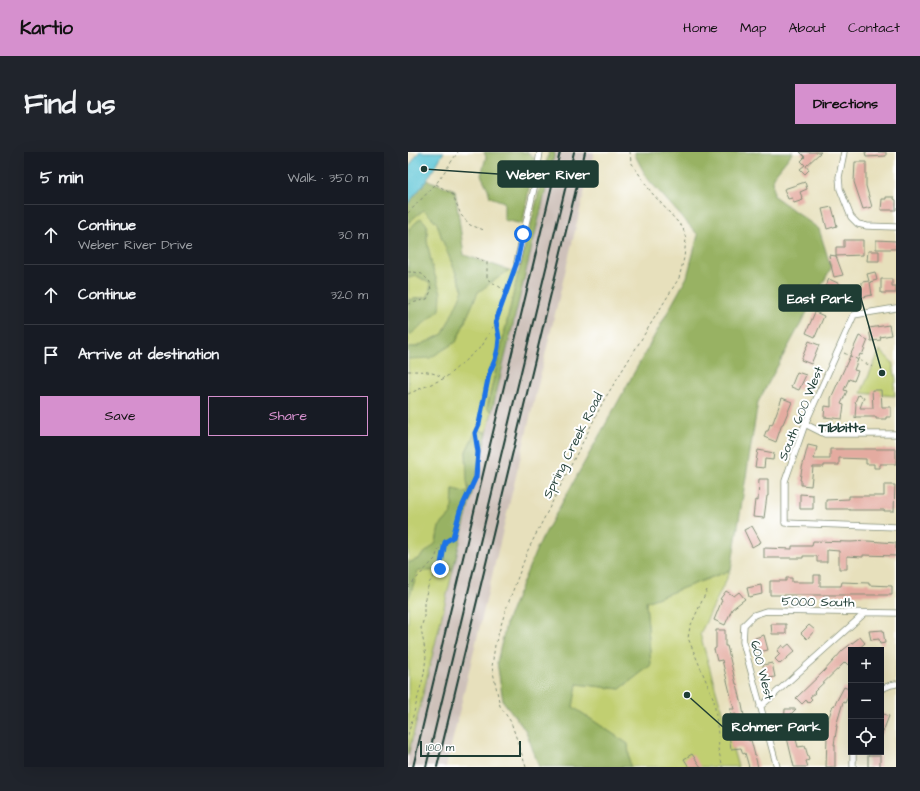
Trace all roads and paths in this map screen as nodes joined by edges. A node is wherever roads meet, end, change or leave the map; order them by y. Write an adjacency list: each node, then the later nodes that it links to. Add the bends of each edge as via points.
1 (458, 152): 5 (path)
2 (540, 152): 10 (street)
3 (630, 152): 35 (path, Spring Creek Road, via 631,162 651,192 683,228 686,239 684,258 679,278 604,400 532,543 502,619 494,645 492,667 500,706 511,722)
4 (844, 152): 7 (street, via 839,177 840,189 851,217 858,224)
5 (436, 184): 6 (path); 8 (path, via 453,195 461,215 470,225)
6 (408, 213)
7 (896, 227)
8 (484, 230)
9 (476, 258): 12 (path, via 487,262 486,279)
10 (517, 262): 12 (path)
11 (408, 272): 13 (path, via 422,274 430,282 431,291 427,299)
12 (506, 291): 15 (path)
13 (408, 305)
14 (896, 308): 21 (street, South 600 West, via 854,315)
15 (496, 321): 19 (path, via 482,346); 24 (path, via 498,348 475,433 478,452 476,477 460,511 453,537)
16 (841, 352): 17 (path)
17 (873, 367)
18 (408, 371): 19 (path, via 428,372)
19 (445, 378): 20 (path)
20 (408, 394)
21 (805, 424): 22 (street, via 824,434); 23 (street, South 600 West, via 785,481 784,523)
22 (896, 434)
23 (896, 527)
24 (445, 542): 25 (path, via 435,559); 33 (path, via 440,569 429,583 424,602 424,674)
25 (408, 586)
26 (706, 590): 36 (path, via 688,638 714,700 720,742 718,749)
27 (865, 613): 28 (street, 5000 South); 29 (street, 5000 South, via 766,611 754,615); 32 (street)
28 (896, 613)
29 (744, 624): 32 (street, 600 West, via 743,642)
30 (896, 684): 31 (street)
31 (884, 688)
32 (760, 707): 37 (street, 600 West)
33 (408, 735)
34 (853, 755): 38 (street)
35 (526, 767)
36 (723, 767)
37 (777, 767)
38 (853, 767)

